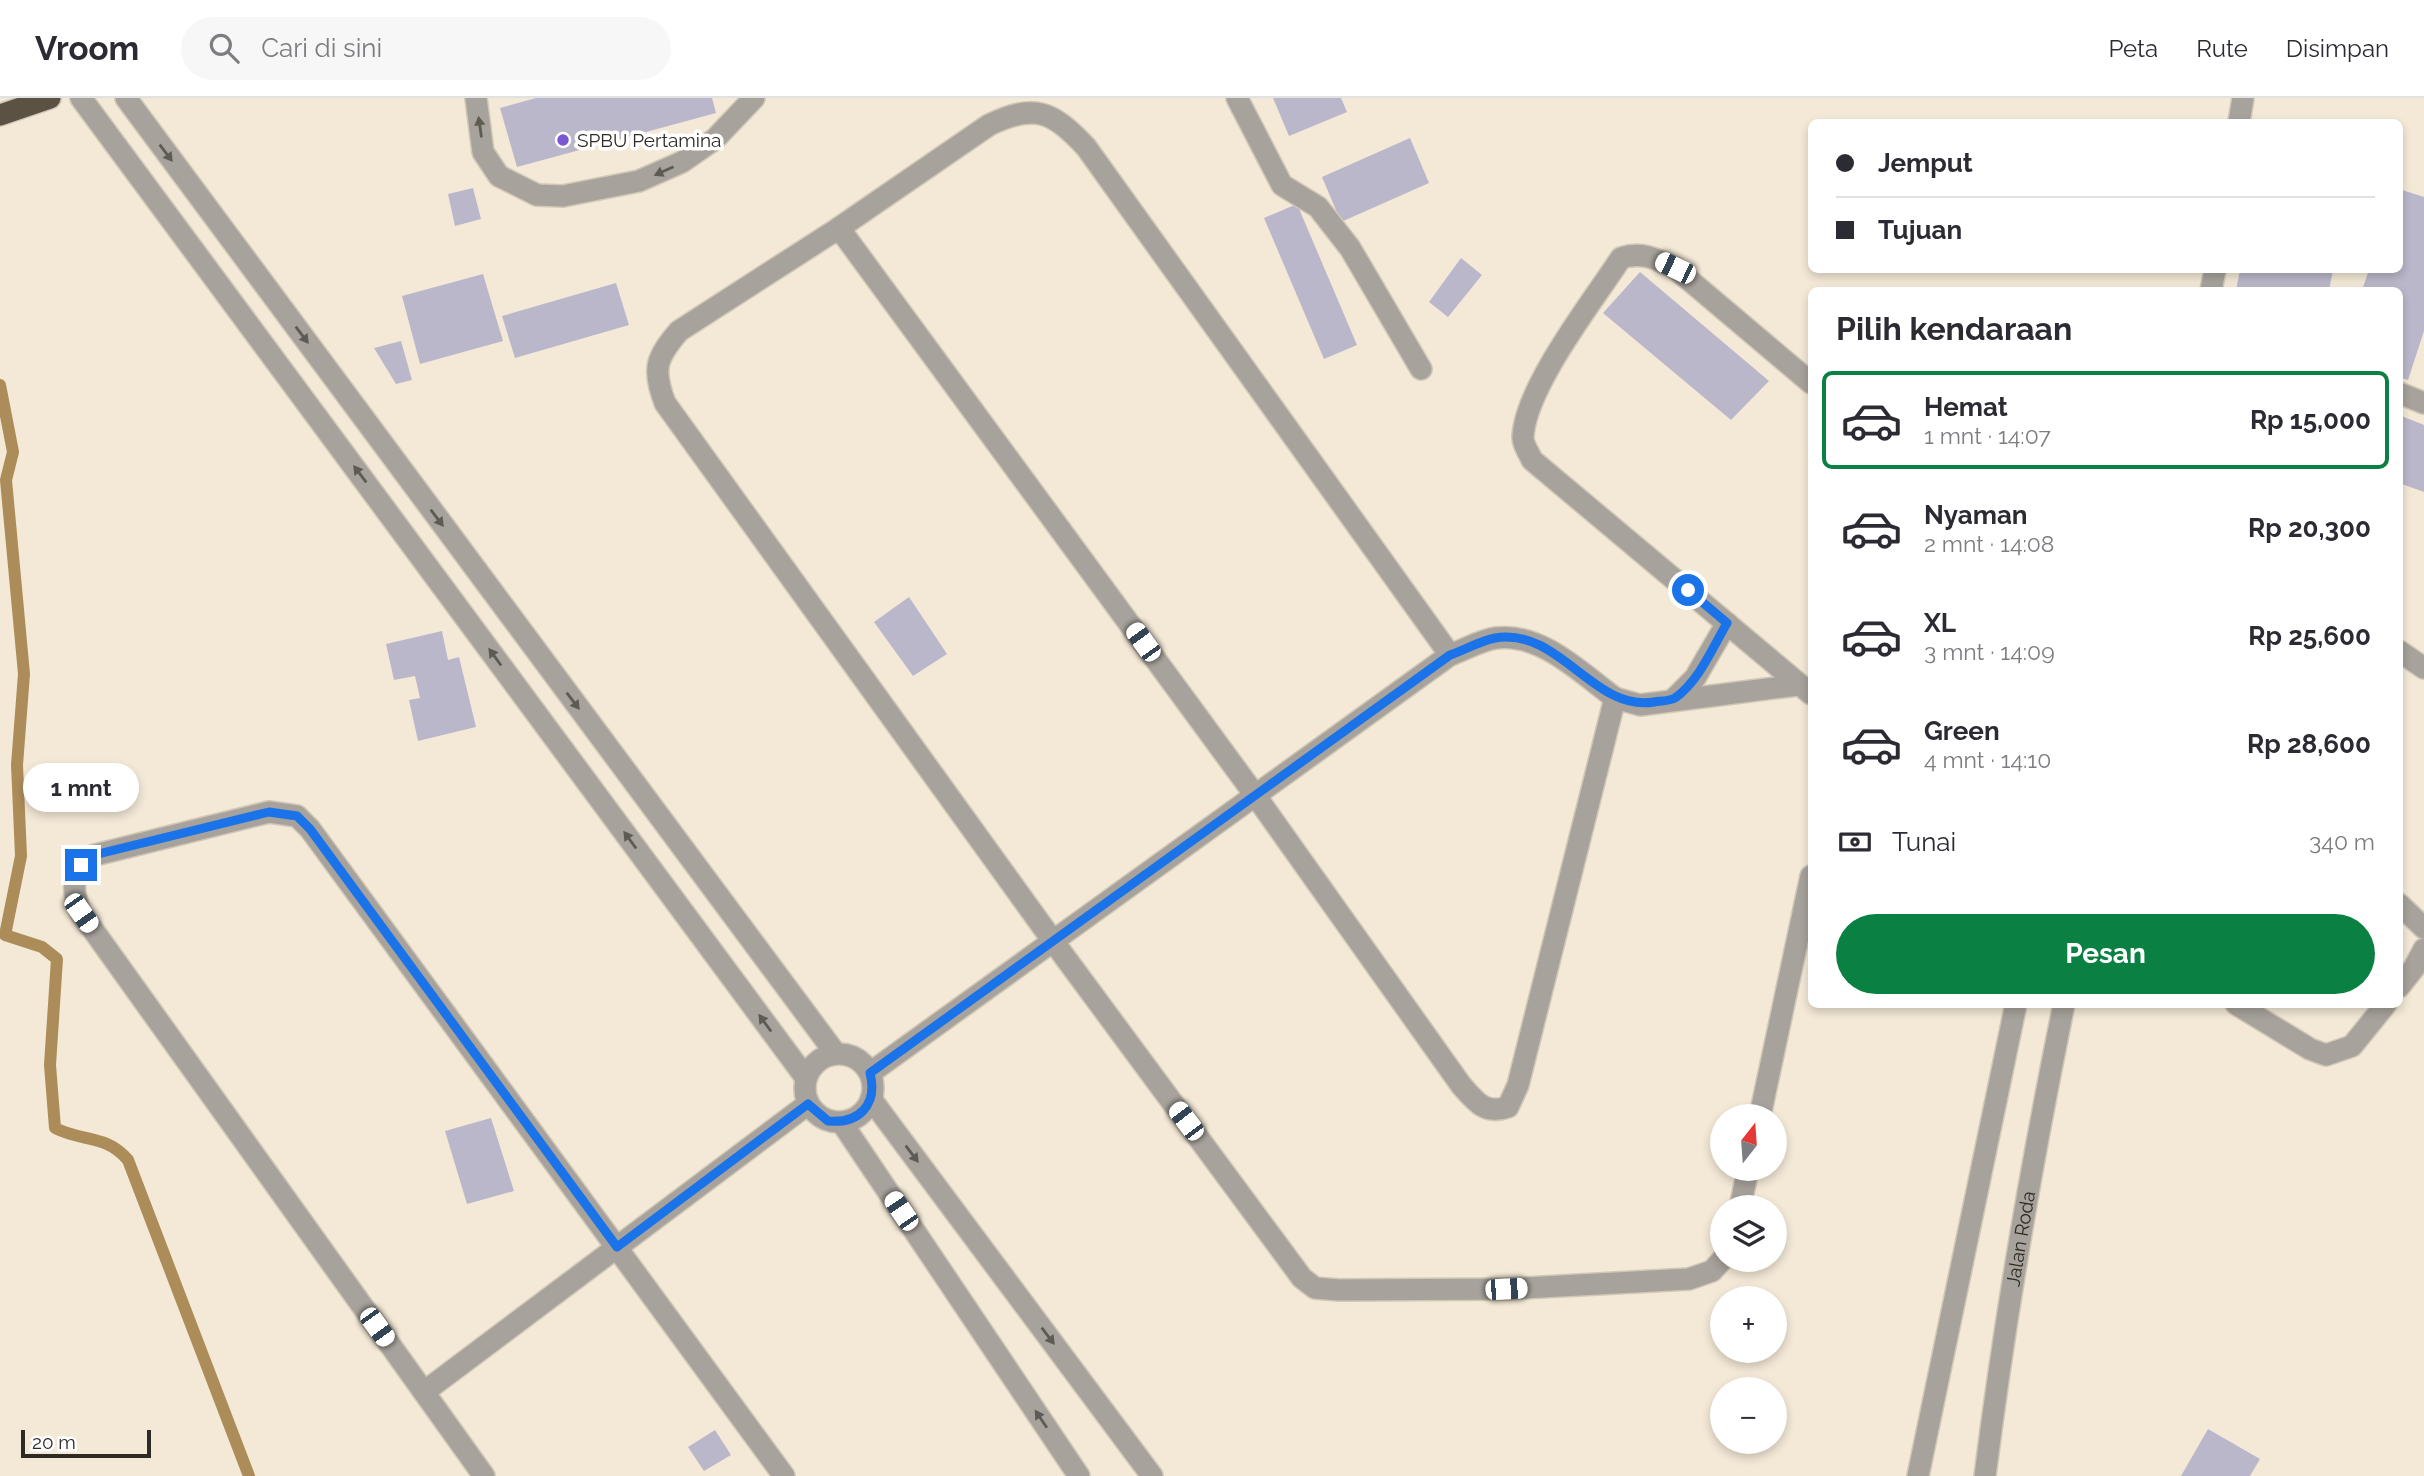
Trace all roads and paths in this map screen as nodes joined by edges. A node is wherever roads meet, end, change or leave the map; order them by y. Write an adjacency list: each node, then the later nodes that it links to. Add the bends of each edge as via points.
1 (50, 98): 8 (highway)
2 (81, 98): 35 (street, one-way to 2)
3 (126, 98): 33 (street, one-way to 33)
4 (476, 98): 5 (street, one-way to 4, via 715,139 682,162 639,181 563,196 537,195 499,176 483,152)
5 (754, 98)
6 (1237, 98): 11 (street, via 1282,185 1318,207 1350,248)
7 (2243, 98): 9 (street)
8 (0, 115)
9 (2240, 119)
10 (839, 228): 17 (street, via 989,125 1016,112 1041,113 1067,127 1086,147); 22 (street); 26 (street, via 679,331 660,353 656,380 665,403)
11 (1421, 369)
12 (1808, 380): 15 (street, via 1675,268 1651,256 1633,254 1621,258 1530,408 1522,438 1532,460)
13 (2403, 395): 14 (street)
14 (2424, 403)
15 (1727, 623): 19 (street); 21 (street, via 1695,678)
16 (2403, 654): 18 (street)
17 (1450, 655): 20 (street, via 1496,638 1519,640 1556,653); 22 (street)
18 (2424, 668)
19 (1805, 689): 21 (street)
20 (1615, 698): 21 (street, via 1640,705); 22 (street, via 1522,1073 1508,1107 1496,1111 1479,1106 1461,1085)
21 (1674, 699)
22 (1255, 795): 26 (street)
23 (1808, 890): 38 (street)
24 (2403, 908): 25 (street)
25 (2424, 928)
26 (1053, 941): 34 (street); 41 (street, via 1302,1278 1315,1288 1506,1289 1689,1279)
27 (2424, 949): 28 (street)
28 (2403, 982)
29 (2015, 1008): 47 (street)
30 (2063, 1008): 48 (street, Jalan Roda, via 2030,1171)
31 (2243, 1008): 32 (street, via 2326,1055 2352,1046)
32 (2383, 1008)
33 (836, 1054): 34 (street, via 862,1062); 35 (street, via 812,1066)
34 (870, 1073): 36 (street)
35 (806, 1078): 37 (street)
36 (871, 1099): 39 (street, via 865,1111); 46 (street, one-way to 46)
37 (808, 1104): 39 (street, via 828,1121); 40 (street)
38 (1763, 1104)
39 (842, 1123): 45 (street, one-way to 39)
40 (617, 1247): 42 (street); 42 (street, via 297,816 269,812 94,855 75,875 72,893 81,913); 44 (street)
41 (1710, 1272)
42 (424, 1392): 43 (street)
43 (484, 1476)
44 (784, 1476)
45 (1079, 1476)
46 (1152, 1476)
47 (1919, 1476)
48 (1985, 1476)

